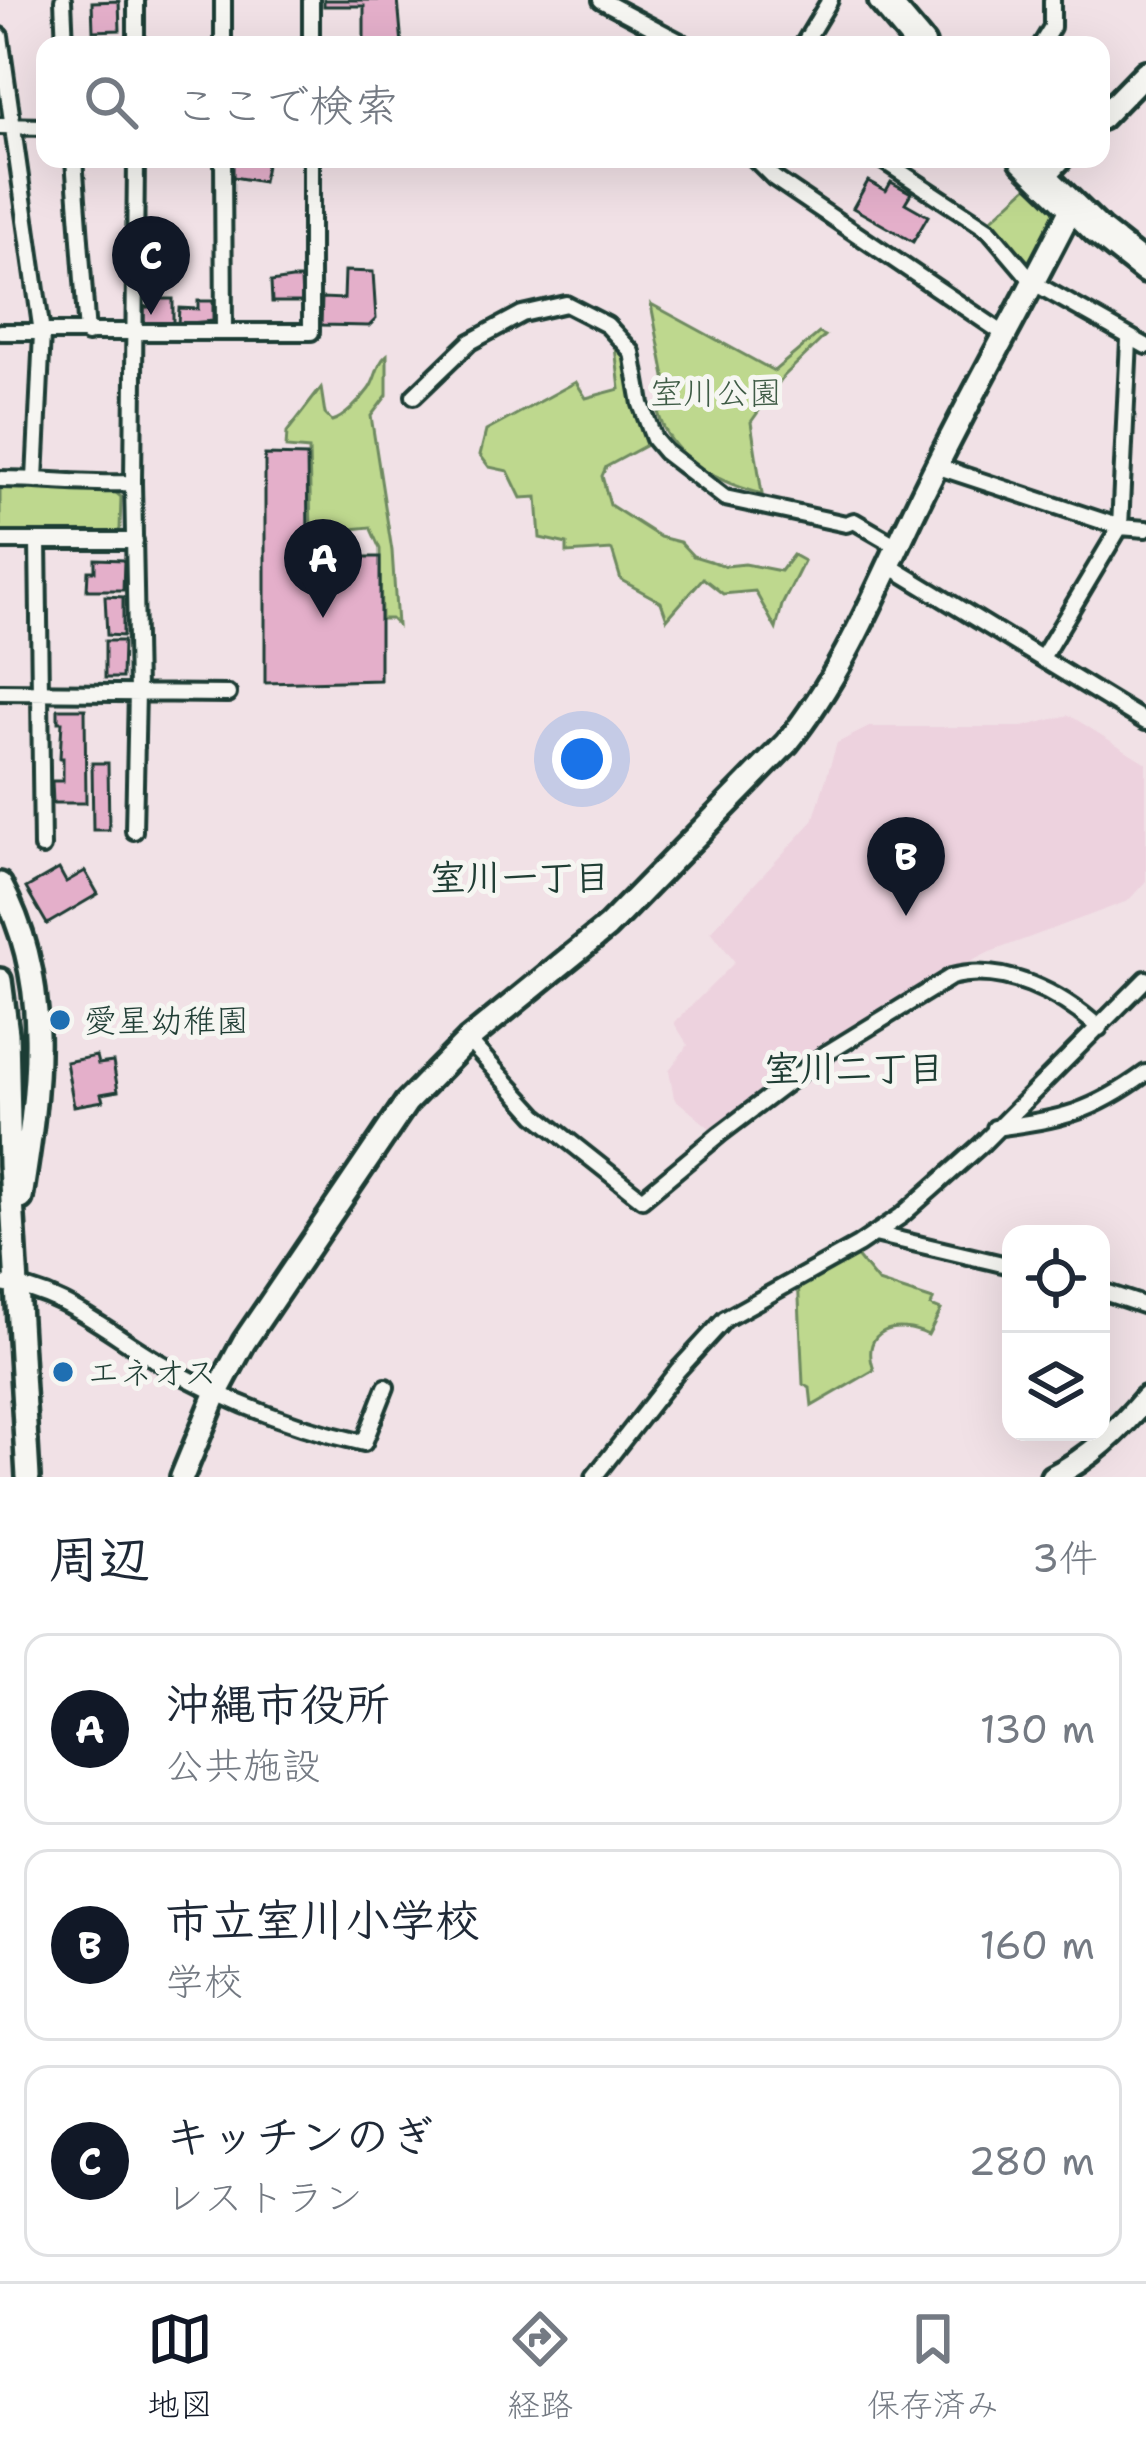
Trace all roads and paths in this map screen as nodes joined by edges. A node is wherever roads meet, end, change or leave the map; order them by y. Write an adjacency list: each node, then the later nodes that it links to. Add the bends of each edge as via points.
1 (63, 0): 10 (street)
2 (136, 0): 11 (street)
3 (223, 0): 12 (street)
4 (311, 0): 13 (street)
5 (602, 0): 14 (street)
6 (830, 0): 15 (street)
7 (883, 0): 16 (highway)
8 (1052, 0): 17 (street)
9 (0, 36): 20 (street)
10 (65, 36)
11 (136, 36)
12 (223, 36)
13 (311, 36)
14 (669, 36)
15 (808, 36)
16 (913, 36)
17 (1046, 36)
18 (1146, 72): 19 (street)
19 (1110, 109)
20 (6, 126): 21 (street); 34 (street)
21 (36, 127)
22 (75, 168): 36 (street)
23 (136, 168): 35 (street)
24 (224, 168): 32 (street)
25 (311, 168): 32 (street, via 311,332)
26 (764, 168): 37 (street)
27 (895, 168): 31 (street, via 989,230)
28 (1044, 168): 29 (highway)
29 (1072, 207): 30 (highway); 31 (street)
30 (1146, 268)
31 (1034, 283): 37 (street); 38 (street)
32 (224, 330): 35 (street)
33 (0, 332): 34 (street)
34 (41, 333): 36 (street); 43 (street)
35 (134, 333): 36 (street); 44 (street)
36 (87, 334)
37 (1007, 336): 41 (street)
38 (1129, 340): 39 (street); 45 (street)
39 (1146, 346)
40 (414, 396): 50 (street, via 470,342 522,314 566,304 607,325 632,352 641,404 665,452 725,498 854,521)
41 (936, 466): 45 (street); 50 (street)
42 (0, 479): 43 (street)
43 (35, 479): 44 (street)
44 (133, 483): 49 (street)
45 (1120, 526): 46 (street); 51 (street)
46 (1146, 530)
47 (0, 541): 48 (street)
48 (38, 541): 49 (street); 54 (street)
49 (135, 541): 52 (street)
50 (892, 555): 51 (street); 63 (street, via 834,677 787,743 607,927)
51 (1042, 658): 56 (street)
52 (137, 691): 54 (street); 55 (street); 57 (street)
53 (0, 692): 54 (street)
54 (40, 692): 58 (street)
55 (228, 694)
56 (1146, 722)
57 (134, 831)
58 (42, 847)
59 (0, 884): 65 (street, via 34,976)
60 (0, 980): 66 (street)
61 (1146, 980): 62 (street)
62 (1099, 1028): 63 (street, via 1031,986 993,974 951,977 824,1055 642,1199 536,1114); 67 (street)
63 (468, 1040): 75 (street, via 379,1138)
64 (1146, 1073): 67 (street, via 1061,1120)
65 (36, 1094): 66 (street); 68 (street)
66 (4, 1097): 68 (street)
67 (995, 1128): 69 (street)
68 (8, 1234): 71 (street)
69 (875, 1234): 70 (street); 79 (street, via 725,1319)
70 (1002, 1264)
71 (9, 1285): 75 (street, via 34,1288 91,1317); 77 (street)
72 (1110, 1294): 73 (street)
73 (1146, 1306)
74 (386, 1387): 75 (street, via 364,1444)
75 (218, 1392): 78 (street)
76 (1146, 1398): 80 (street, via 1112,1436)
77 (28, 1477)
78 (182, 1477)
79 (595, 1477)
80 (1052, 1477)

